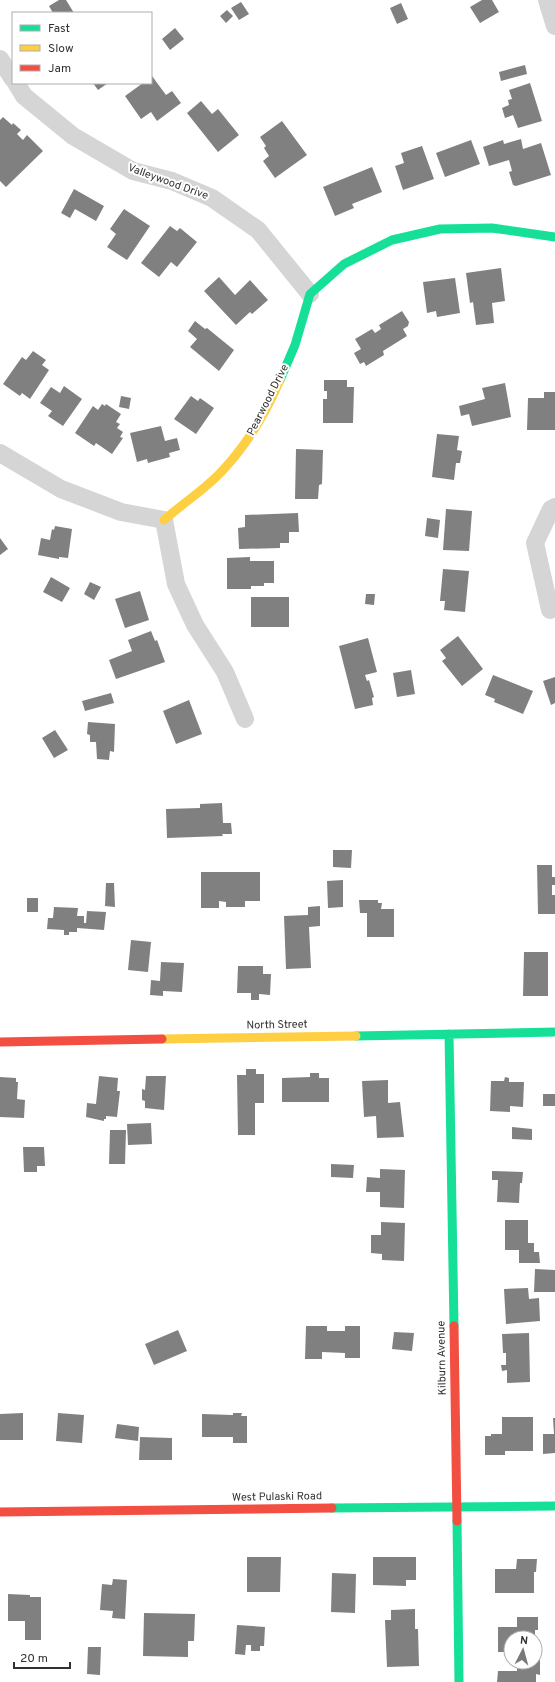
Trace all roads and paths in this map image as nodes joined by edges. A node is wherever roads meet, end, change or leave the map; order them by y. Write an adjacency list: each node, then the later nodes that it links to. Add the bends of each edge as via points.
1 (547, 0): 2 (street)
2 (555, 26)
3 (0, 60): 4 (street)
4 (12, 78)
5 (17, 84): 7 (street, Valleywood Drive, via 24,96 73,136 133,171 172,182 212,198 258,230)
6 (555, 237): 7 (street, via 492,228 440,229 392,240 344,264)
7 (310, 294): 10 (street, Pearwood Drive, via 295,345 274,395 253,434 222,471)
8 (0, 453): 10 (street, via 62,489 121,512)
9 (555, 507): 11 (street, via 551,510 535,543)
10 (164, 520): 12 (street, via 176,584 195,625 224,672)
11 (550, 610)
12 (245, 720)
13 (555, 1032): 14 (street, North Street)
14 (450, 1034): 15 (street, North Street); 17 (street, Kilburn Avenue)
15 (0, 1042)
16 (555, 1506): 17 (street, West Pulaski Road)
17 (456, 1507): 18 (street, West Pulaski Road); 19 (street, Kilburn Avenue)
18 (0, 1512)
19 (459, 1682)

